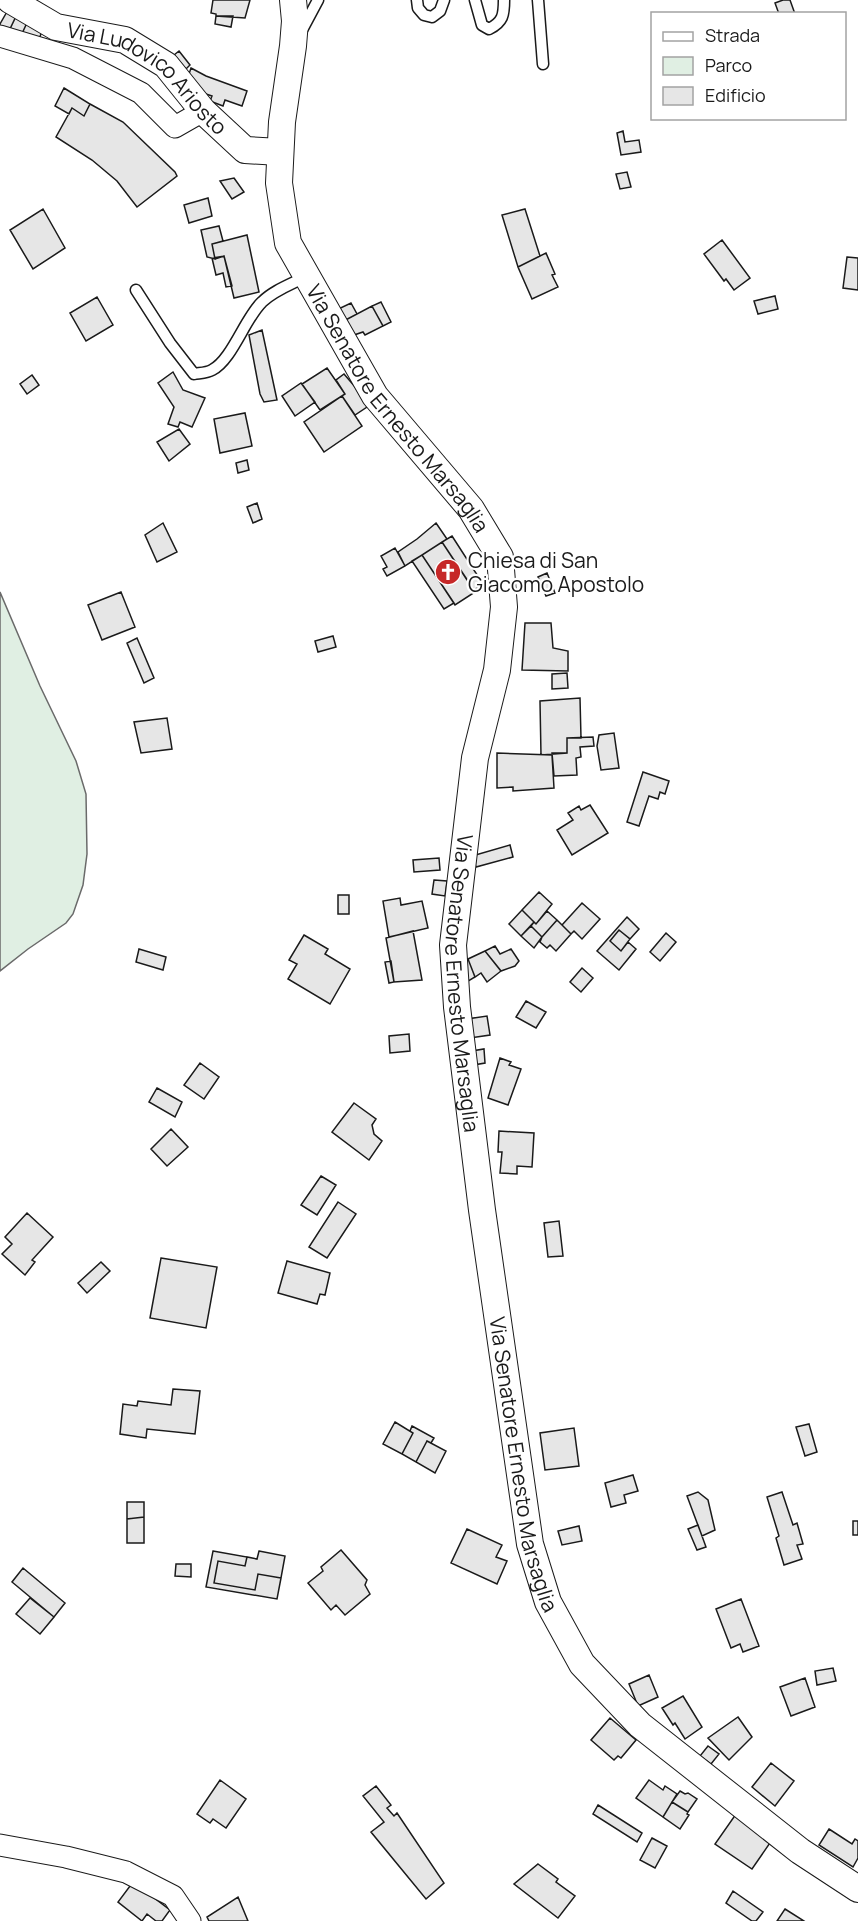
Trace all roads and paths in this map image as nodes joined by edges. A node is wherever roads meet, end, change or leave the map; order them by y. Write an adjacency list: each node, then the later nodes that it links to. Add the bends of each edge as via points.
1 (10, 0): 12 (street, Via Ludovico Ariosto, via 56,27 125,40 166,65)
2 (293, 0): 10 (street, Via Senatore Ernesto Marsaglia)
3 (318, 0): 10 (lane)
4 (417, 0): 5 (lane, via 424,15 432,17 440,11)
5 (444, 0)
6 (476, 0): 7 (lane, via 482,25 489,29 498,25 504,15)
7 (504, 0)
8 (538, 0): 11 (lane)
9 (0, 36): 12 (street, via 73,58 141,93 175,127)
10 (293, 46): 13 (street, Via Senatore Ernesto Marsaglia)
11 (543, 64)
12 (203, 111): 13 (street, Via Ludovico Ariosto, via 245,150)
13 (280, 152): 14 (street, Via Senatore Ernesto Marsaglia, via 279,183 288,243)
14 (307, 276): 15 (lane, via 262,302 229,353 213,370 194,374); 17 (street, Via Senatore Ernesto Marsaglia, via 375,396 471,510 500,557 504,608 497,670 475,758 453,945 482,1210 530,1544 548,1602 582,1664 640,1725 800,1851)
15 (136, 290)
16 (0, 1845): 18 (street, via 126,1872 173,1896)
17 (858, 1889)
18 (190, 1921)

